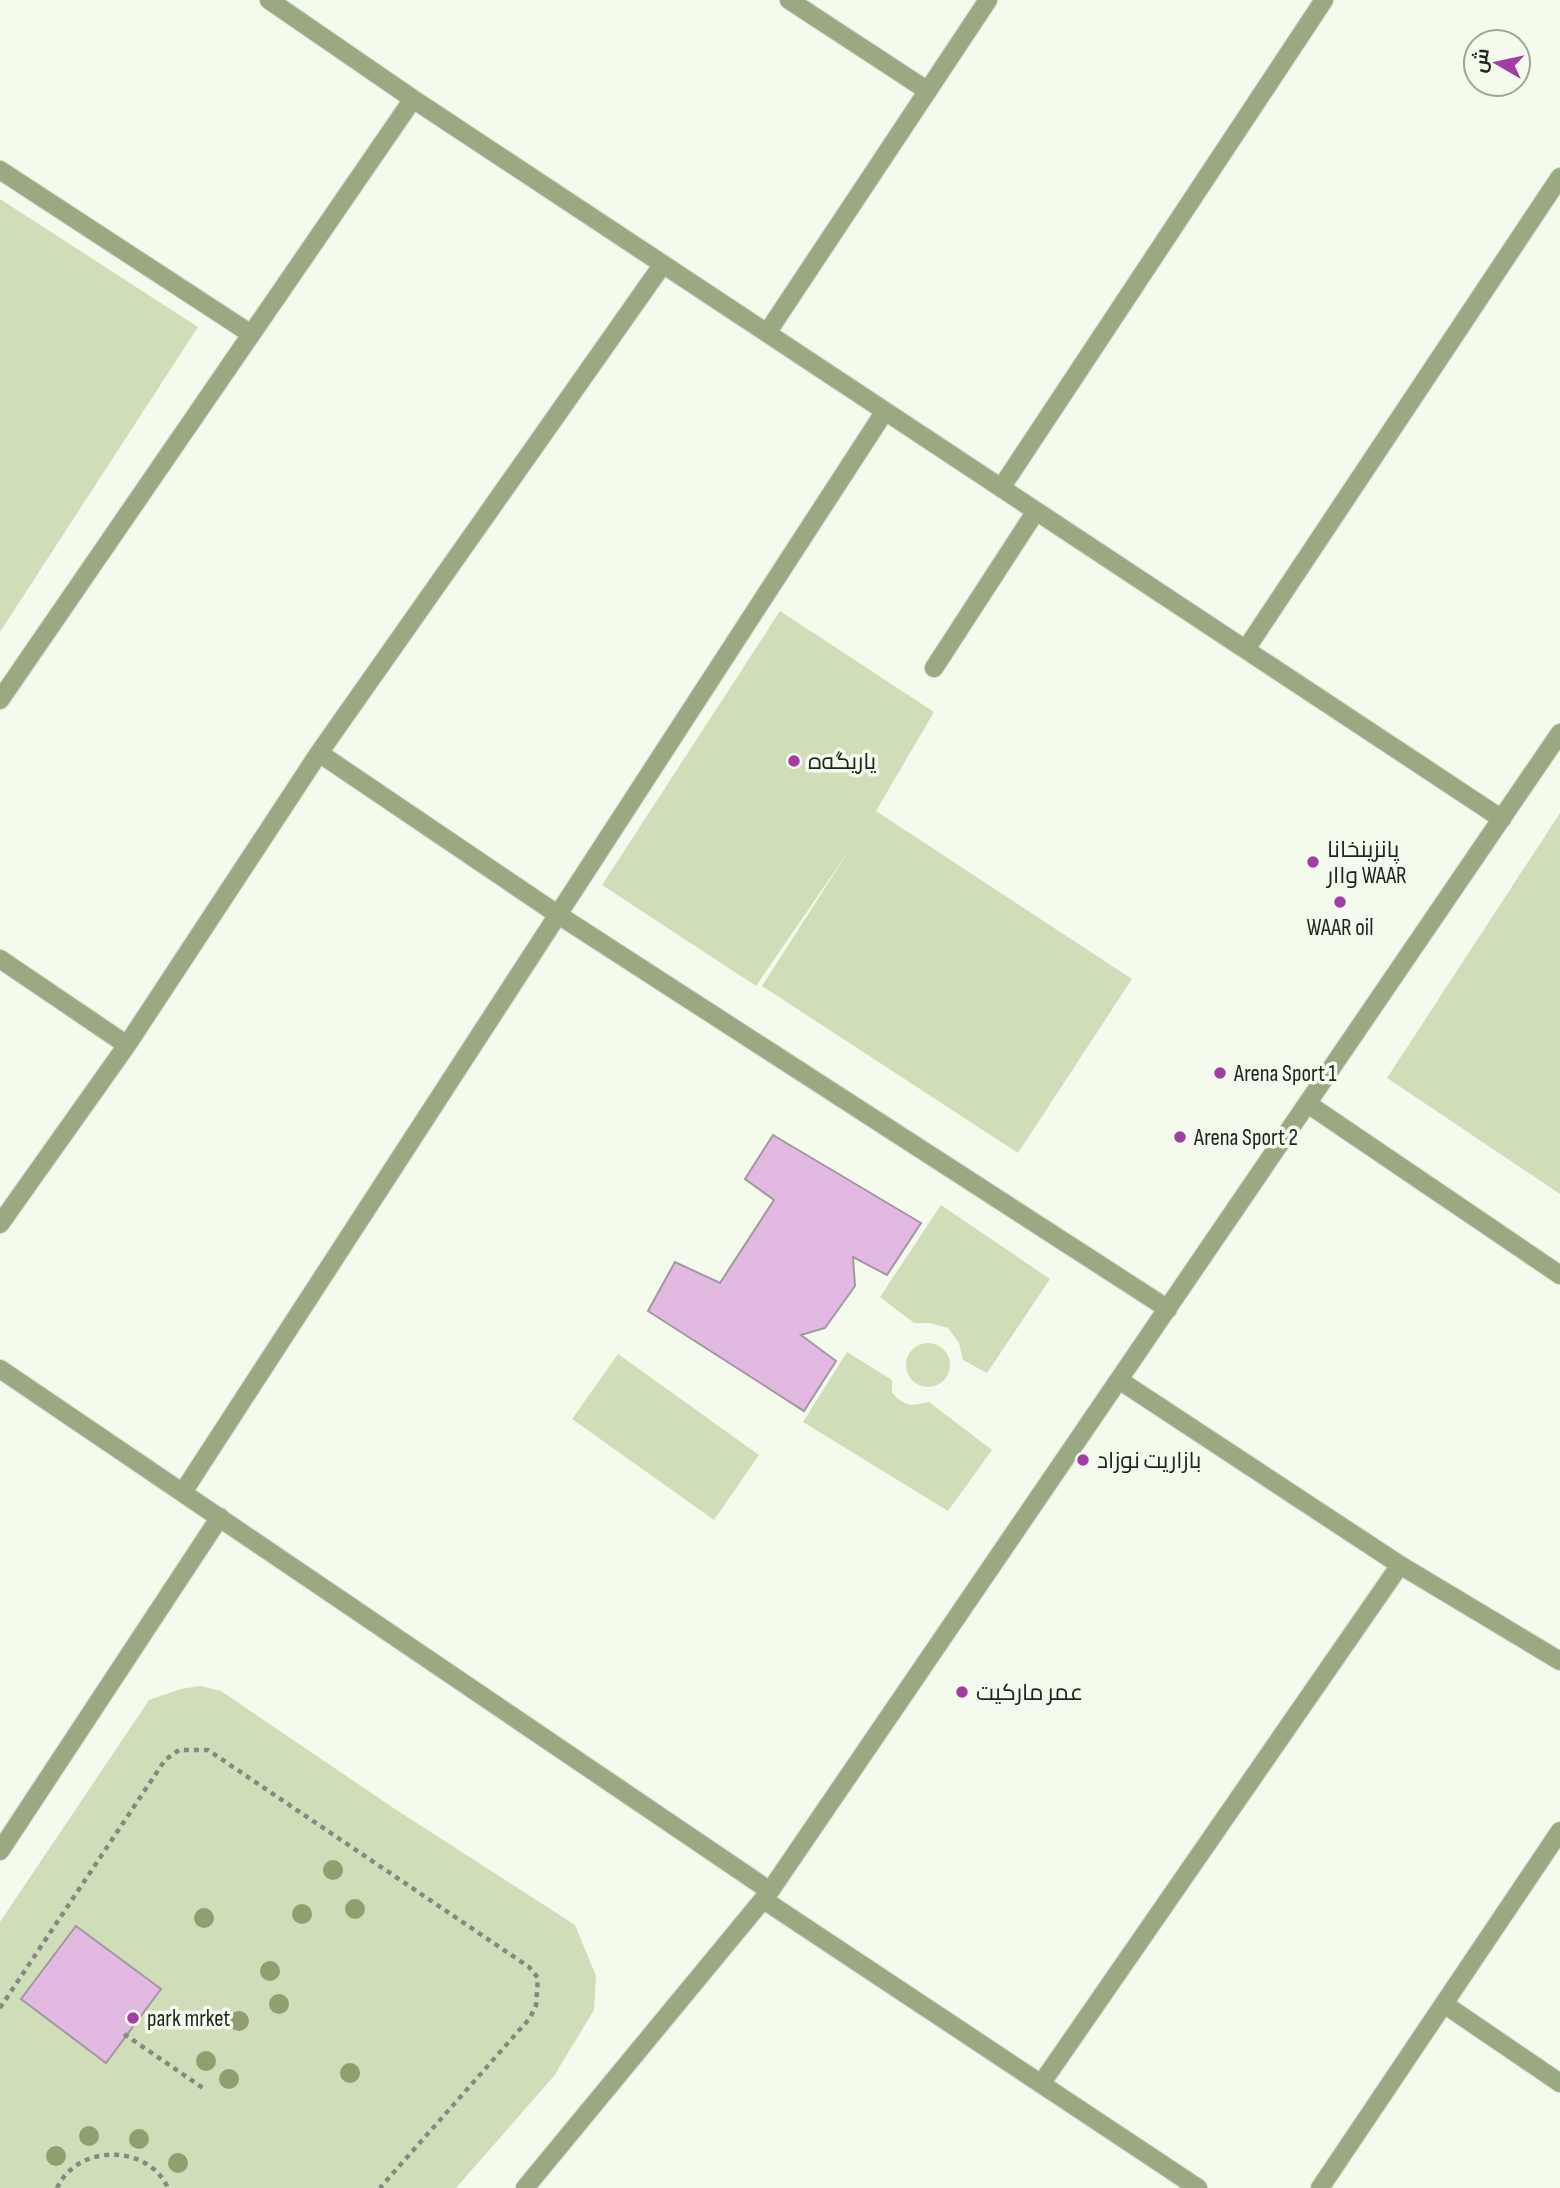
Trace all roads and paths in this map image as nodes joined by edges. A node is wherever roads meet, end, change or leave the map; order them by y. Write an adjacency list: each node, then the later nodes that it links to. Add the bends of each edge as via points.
1 (269, 0): 6 (street)
2 (789, 0): 5 (street)
3 (988, 0): 5 (street)
4 (1324, 0): 13 (street)
5 (928, 91): 10 (street)
6 (413, 99): 9 (street); 11 (street)
7 (0, 170): 11 (street)
8 (1560, 177): 15 (street)
9 (663, 264): 10 (street); 19 (street)
10 (767, 333): 12 (street)
11 (251, 334): 17 (street)
12 (885, 411): 13 (street); 21 (street)
13 (1001, 488): 14 (street)
14 (1036, 511): 15 (street); 16 (street)
15 (1246, 649): 20 (street)
16 (934, 668)
17 (0, 700)
18 (1560, 733): 20 (street)
19 (319, 753): 21 (street); 23 (street)
20 (1502, 819): 24 (street)
21 (557, 914): 27 (street); 30 (street)
22 (0, 959): 23 (street)
23 (127, 1045): 25 (street)
24 (1308, 1104): 26 (street); 27 (street)
25 (0, 1224)
26 (1560, 1275)
27 (1168, 1309): 29 (street)
28 (0, 1369): 30 (street)
29 (1119, 1380): 32 (street); 36 (street)
30 (183, 1493): 31 (street)
31 (220, 1517): 35 (street); 36 (street)
32 (1400, 1565): 33 (street); 41 (street)
33 (1560, 1661)
34 (1560, 1831): 37 (street)
35 (0, 1851)
36 (767, 1896): 41 (street); 46 (street)
37 (1444, 2004): 40 (street); 48 (street)
38 (0, 2008): 45 (path, via 165,1760 179,1750 208,1750 529,1966 538,1978 530,2018)
39 (124, 2034): 42 (path)
40 (1560, 2083)
41 (1041, 2084): 47 (street)
42 (203, 2088)
43 (57, 2188): 44 (path, via 73,2168 92,2157 113,2153 153,2167)
44 (169, 2188)
45 (380, 2188)
46 (526, 2188)
47 (1198, 2188)
48 (1320, 2188)

